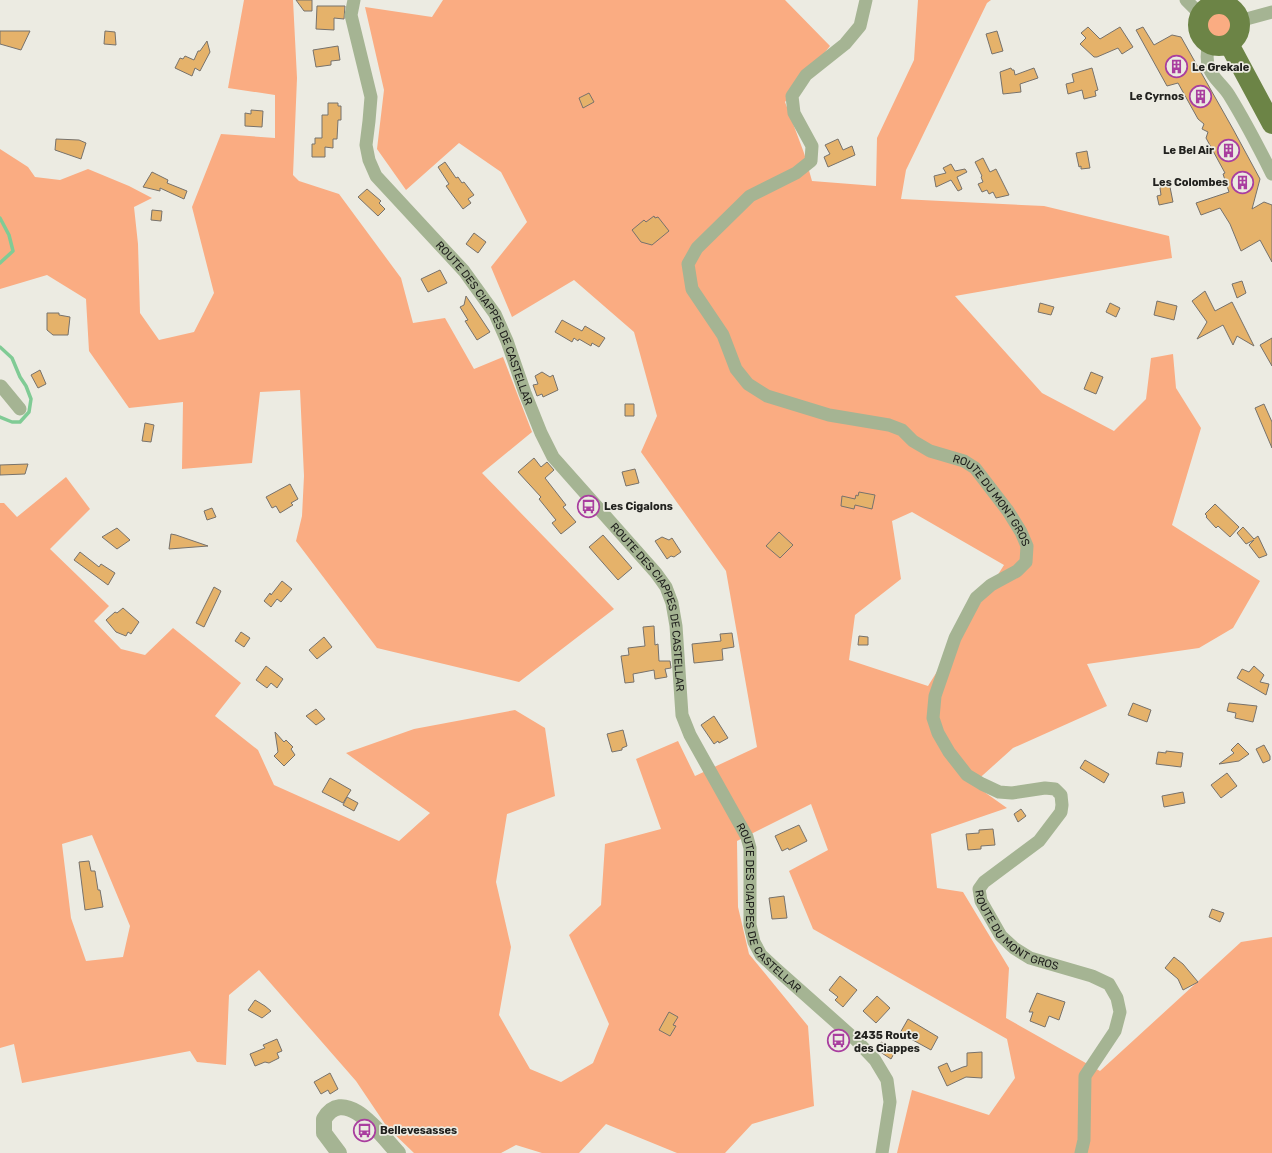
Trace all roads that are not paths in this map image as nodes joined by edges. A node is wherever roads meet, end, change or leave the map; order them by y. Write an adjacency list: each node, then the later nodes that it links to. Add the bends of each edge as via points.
1 (354, 0): 15 (street, ROUTE DES CIAPPES DE CASTELLAR, via 351,15 370,96 366,145 376,176 464,271 495,314 525,394 553,457 666,587 676,626 682,715 690,735 747,837 750,848 750,925 754,942 761,955 875,1060 887,1080 890,1102)
2 (866, 0): 16 (street, ROUTE DU MONT GROS, via 860,26 845,44 806,75 792,96 794,113 812,146 811,161 796,173 750,196 697,248 688,264 692,289 723,335 736,369 748,384 767,396 829,416 890,425 902,430 913,441 930,451 964,461 975,468 1021,532 1027,546 1026,562 1017,571 991,585 976,598 954,638 935,696 933,718 949,752 968,775 982,784 999,792 1012,793 1045,788 1055,789 1061,795 1061,812 1039,841 984,882 979,889 981,901 1001,936 1014,948 1030,958 1092,976 1109,984 1118,998 1120,1012 1115,1031 1085,1076 1084,1140)
3 (1186, 0): 4 (street)
4 (1212, 7): 6 (main road, via 1229,7 1234,10); 7 (main road, via 1199,21 1198,27 1200,34)
5 (1272, 12): 6 (street)
6 (1239, 21): 8 (main road, via 1239,32)
7 (1209, 43): 8 (main road, via 1219,46); 10 (street, via 1208,66 1214,78 1230,96)
8 (1229, 44): 9 (main road)
9 (1272, 124)
10 (1272, 174)
11 (1, 386): 12 (street)
12 (20, 410)
13 (339, 1153): 14 (street, via 324,1133 324,1119 331,1110 342,1106 364,1117)
14 (398, 1153)
15 (882, 1153)
16 (1080, 1153)

